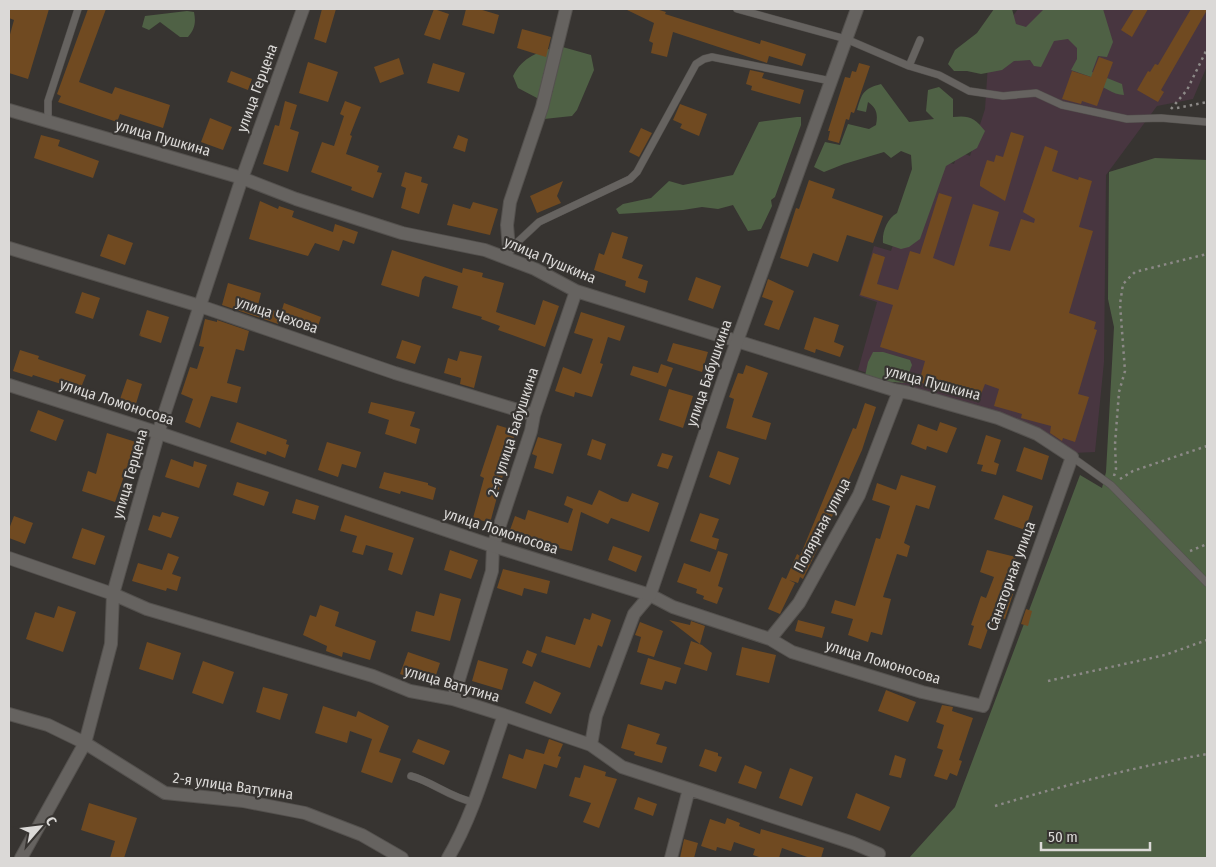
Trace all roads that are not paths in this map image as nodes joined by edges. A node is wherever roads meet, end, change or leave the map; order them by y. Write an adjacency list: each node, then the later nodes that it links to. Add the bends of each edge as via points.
1 (78, 9): 11 (lane, via 48,101)
2 (303, 9): 13 (street, улица Герцена)
3 (566, 9): 15 (street, via 542,107 510,202)
4 (737, 9): 6 (lane)
5 (857, 9): 6 (street, улица Бабушкина)
6 (846, 39): 8 (lane); 9 (street, улица Бабушкина)
7 (920, 40): 8 (lane)
8 (909, 66): 12 (lane, via 939,75 970,90 1003,96 1036,93 1062,105 1127,119)
9 (831, 81): 15 (lane, via 704,58 696,64 637,172 630,179 539,222); 18 (street, улица Бабушкина)
10 (9, 110): 11 (street, улица Пушкина)
11 (48, 121): 13 (street, улица Пушкина)
12 (1207, 122)
13 (242, 178): 15 (street, улица Пушкина, via 402,233); 17 (street, улица Герцена)
14 (9, 248): 17 (street, улица Чехова)
15 (508, 253): 16 (street, улица Пушкина)
16 (576, 291): 18 (street, улица Пушкина); 21 (street, 2-я улица Бабушкина)
17 (200, 306): 21 (street, улица Чехова, via 394,373); 22 (street, улица Герцена)
18 (737, 340): 20 (street, улица Пушкина); 28 (street, улица Бабушкина)
19 (9, 385): 22 (street, улица Ломоносова)
20 (899, 391): 23 (street, улица Пушкина, via 998,418 1037,434); 29 (street, Полярная улица, via 859,495 799,603)
21 (534, 415): 24 (street, 2-я улица Бабушкина)
22 (159, 433): 24 (street, улица Ломоносова); 27 (street, улица Герцена)
23 (1072, 457): 26 (lane, via 1111,485); 31 (street, Санаторная улица)
24 (493, 546): 28 (street, улица Ломоносова); 30 (street, 2-я улица Бабушкина, via 492,571)
25 (9, 558): 27 (street, улица Ватутина)
26 (1207, 583)
27 (113, 594): 30 (street, улица Ватутина, via 147,609 373,676 410,691); 34 (street, улица Герцена, via 111,644)
28 (650, 595): 29 (street, улица Ломоносова, via 673,607); 35 (street, улица Бабушкина, via 634,614 596,716)
29 (770, 639): 31 (street, улица Ломоносова, via 792,652 922,692)
30 (453, 699): 33 (street, улица Ватутина)
31 (983, 706)
32 (9, 714): 34 (street, 2-я улица Ватутина, via 48,725)
33 (504, 716): 35 (street, улица Ватутина); 38 (street)
34 (86, 743): 40 (street, улица Герцена); 41 (street, 2-я улица Ватутина, via 165,793 243,801 305,813 362,835)
35 (591, 745): 37 (street, улица Ватутина, via 622,767)
36 (411, 776): 38 (lane)
37 (689, 789): 39 (street, улица Ватутина); 43 (street)
38 (473, 802): 42 (street, via 467,826)
39 (879, 854)
40 (21, 858)
41 (402, 858)
42 (448, 858)
43 (671, 858)

